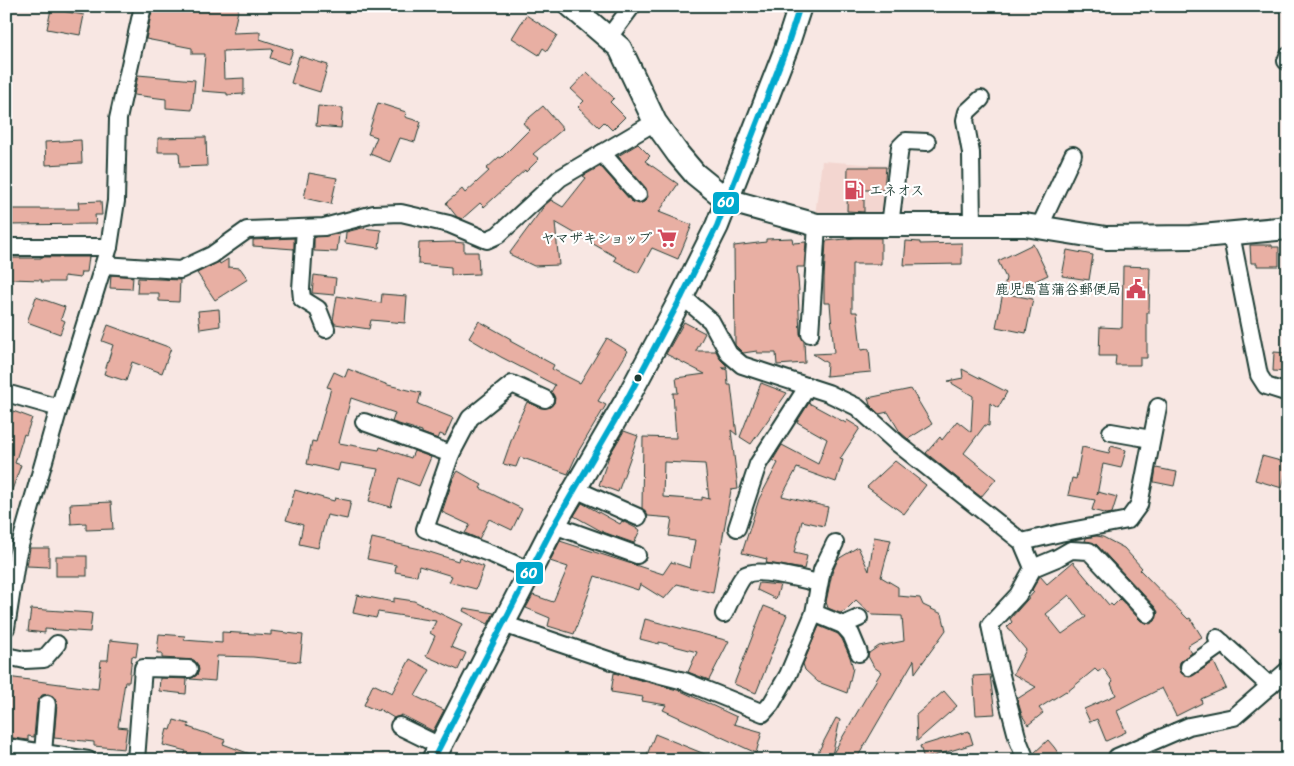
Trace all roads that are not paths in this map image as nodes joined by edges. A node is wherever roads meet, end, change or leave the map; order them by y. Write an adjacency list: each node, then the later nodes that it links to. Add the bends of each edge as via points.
1 (143, 6): 21 (street, via 118,119 116,201)
2 (571, 6): 5 (street)
3 (632, 6): 5 (street)
4 (800, 6): 12 (street)
5 (609, 37): 7 (street, via 620,48)
6 (981, 99): 15 (street, via 967,112 964,120 971,153)
7 (654, 122): 9 (street); 12 (street, via 695,174)
8 (926, 142): 14 (street, via 906,141 900,147)
9 (602, 153): 11 (street); 16 (street, via 560,178 498,235 487,240 449,224 401,213 374,214 324,227)
10 (1073, 154): 17 (street)
11 (638, 194)
12 (727, 200): 13 (street); 23 (street)
13 (817, 225): 14 (street); 25 (street)
14 (890, 225): 15 (street)
15 (972, 225): 17 (street)
16 (305, 228): 22 (street, via 246,230 212,255 180,270); 24 (street, via 302,298 318,309)
17 (1039, 228): 19 (street, via 1106,238)
18 (1288, 228): 19 (street)
19 (1231, 234): 28 (street, via 1259,375 1266,386)
20 (6, 246): 21 (street)
21 (109, 247): 22 (street)
22 (104, 265): 31 (street)
23 (682, 296): 26 (street, via 712,321 729,354 742,365); 36 (street)
24 (326, 329)
25 (810, 334)
26 (808, 386): 39 (street, via 758,464); 40 (street, via 856,407)
27 (6, 393): 31 (street)
28 (1288, 393)
29 (545, 399): 35 (street, via 512,384 470,418)
30 (1158, 407): 34 (street)
31 (59, 408): 52 (street, via 16,556)
32 (364, 422): 35 (street)
33 (1111, 432): 34 (street)
34 (1151, 439): 40 (street, via 1139,505 1128,520)
35 (451, 454): 44 (street, via 424,529)
36 (575, 489): 37 (street); 38 (street)
37 (638, 517)
38 (554, 525): 42 (street); 44 (street)
39 (737, 528)
40 (1022, 542): 43 (street)
41 (835, 543): 45 (street, via 822,570)
42 (637, 555)
43 (1033, 568): 48 (street, via 1071,550 1089,551); 67 (street, via 1018,595 990,625 1018,740)
44 (530, 571): 50 (street)
45 (820, 583): 46 (street); 47 (street, via 750,573 743,577)
46 (814, 613): 50 (street, via 788,675 763,713 684,681 626,666); 51 (street)
47 (724, 614)
48 (1148, 614)
49 (859, 618): 51 (street)
50 (503, 624): 64 (street)
51 (843, 626): 54 (street, via 851,634)
52 (6, 628)
53 (57, 644): 55 (street, via 44,659)
54 (859, 653)
55 (6, 656)
56 (1189, 668): 59 (street, via 1220,641)
57 (189, 669): 66 (street, via 143,668)
58 (1288, 670): 59 (street)
59 (1270, 686): 68 (street, via 1234,717 1189,726)
60 (47, 704): 63 (street)
61 (399, 726): 64 (street)
62 (6, 747): 63 (street)
63 (43, 753): 65 (street)
64 (437, 753)
65 (88, 760)
66 (136, 760)
67 (1026, 760)
68 (1116, 760)

